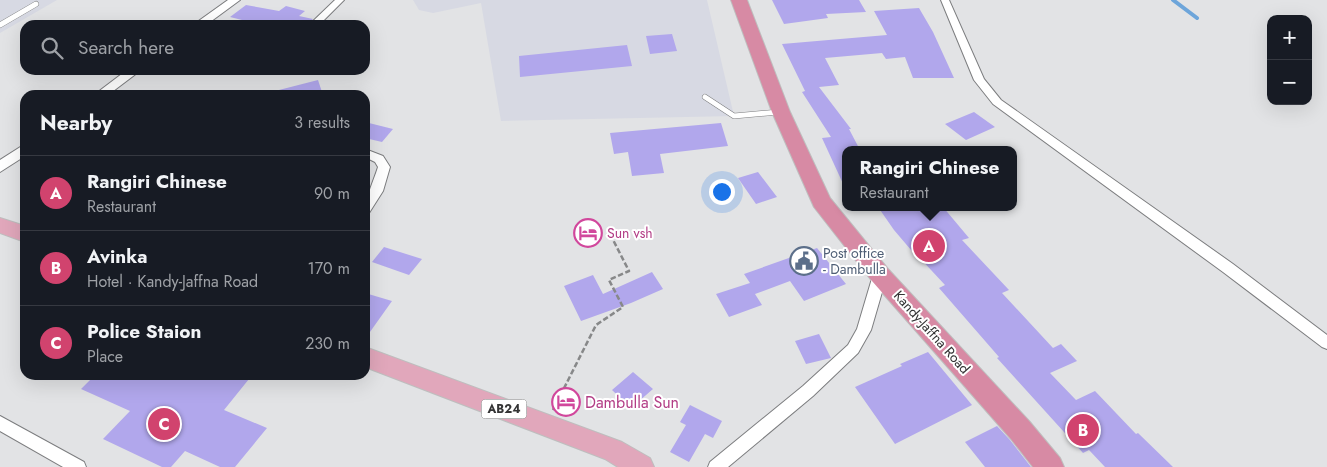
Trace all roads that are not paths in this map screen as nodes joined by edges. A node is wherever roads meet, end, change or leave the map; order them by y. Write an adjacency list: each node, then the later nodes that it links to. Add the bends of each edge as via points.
1 (235, 0): 6 (street)
2 (340, 0): 7 (street)
3 (739, 0): 12 (highway, Kandy-Jaffna Road)
4 (945, 0): 20 (street, via 980,80 997,102)
5 (36, 4): 8 (lane)
6 (206, 20)
7 (319, 20)
8 (0, 26)
9 (129, 75): 10 (street)
10 (107, 90)
11 (705, 97): 12 (lane, via 734,116)
12 (781, 112): 19 (highway, Kandy-Jaffna Road, via 822,202)
13 (20, 153): 15 (street)
14 (370, 155): 16 (street, via 379,159 384,167)
15 (0, 167)
16 (370, 202)
17 (0, 225): 18 (main road)
18 (20, 232)
19 (880, 275): 25 (street, via 864,330 853,349); 26 (highway, Kandy-Jaffna Road)
20 (1327, 343)
21 (370, 359): 24 (main road, AB24, via 613,450)
22 (0, 423): 23 (street)
23 (78, 467)
24 (641, 467)
25 (716, 467)
26 (1050, 467)

